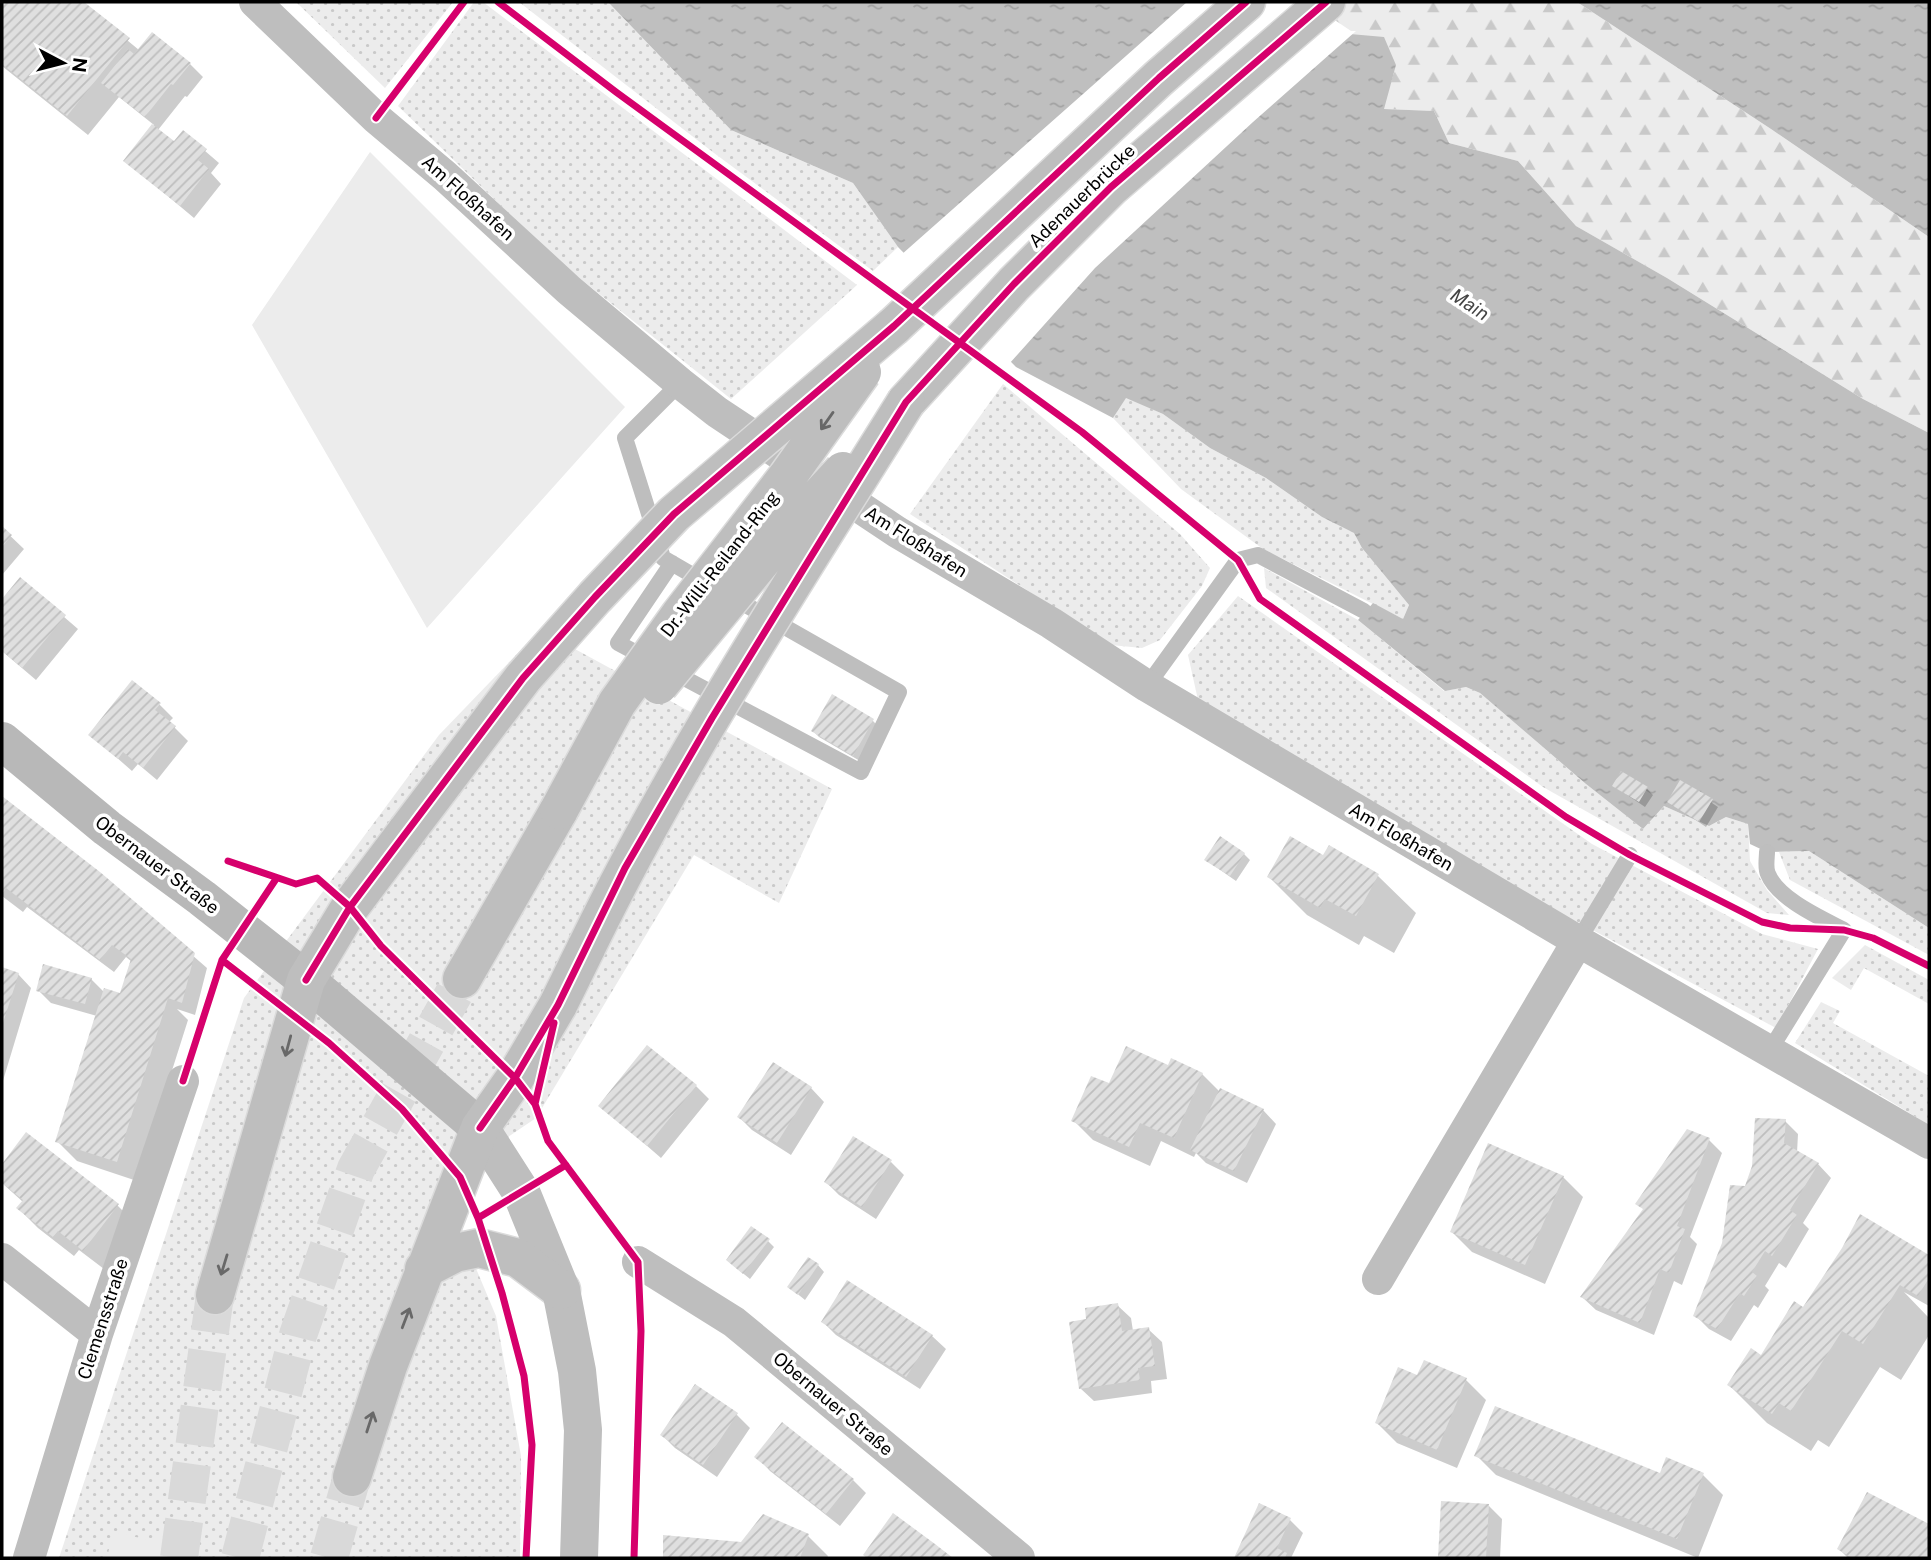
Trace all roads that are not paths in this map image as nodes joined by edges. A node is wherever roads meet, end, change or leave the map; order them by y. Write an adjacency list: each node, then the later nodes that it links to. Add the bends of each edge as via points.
1 (255, 2): 5 (street, Am Floßhafen, via 376,118)
2 (1246, 2): 4 (main road, Adenauerbrücke)
3 (1326, 2): 6 (main road, Adenauerbrücke, via 1111,187)
4 (894, 326): 11 (main road, Dr.-Willi-Reiland-Ring, one-way to 11, bridge, via 788,477 617,703); 16 (main road, bridge, via 674,514 595,597 523,678 407,831 350,907)
5 (680, 383): 7 (lane, via 625,438 663,558); 9 (street, Am Floßhafen, via 897,532)
6 (906, 402): 11 (main road, Dr.-Willi-Reiland-Ring, bridge, via 778,541); 19 (main road, bridge, via 625,867 558,1006)
7 (672, 563): 7 (lane, via 899,692 861,772 618,643)
8 (1364, 611): 9 (lane, via 1258,555 1238,560)
9 (1147, 686): 14 (street, Am Floßhafen)
10 (2, 741): 16 (main road, Obernauer Straße)
11 (559, 810): 15 (main road, Dr.-Willi-Reiland-Ring)
12 (1767, 852): 17 (lane, via 1767,873 1779,890 1844,930)
13 (1630, 855): 14 (lane)
14 (1578, 941): 17 (street, Am Floßhafen); 24 (street)
15 (462, 979)
16 (306, 981): 19 (main road, Obernauer Straße); 26 (main road, one-way to 26)
17 (1770, 1050): 20 (street, Am Floßhafen)
18 (183, 1081): 27 (street, Clemensstraße)
19 (480, 1128): 23 (main road); 25 (main road, Obernauer Straße, via 521,1192)
20 (1929, 1143)
21 (2, 1259): 27 (street)
22 (638, 1262): 31 (street, Obernauer Straße, via 734,1322)
23 (424, 1269): 25 (main road, via 455,1253 479,1248 518,1258); 28 (main road, one-way to 23)
24 (1378, 1279)
25 (561, 1290): 30 (main road, Obernauer Straße, via 583,1430)
26 (215, 1295)
27 (97, 1334): 29 (street, Clemensstraße)
28 (352, 1477)
29 (29, 1558)
30 (579, 1558)
31 (1019, 1558)

